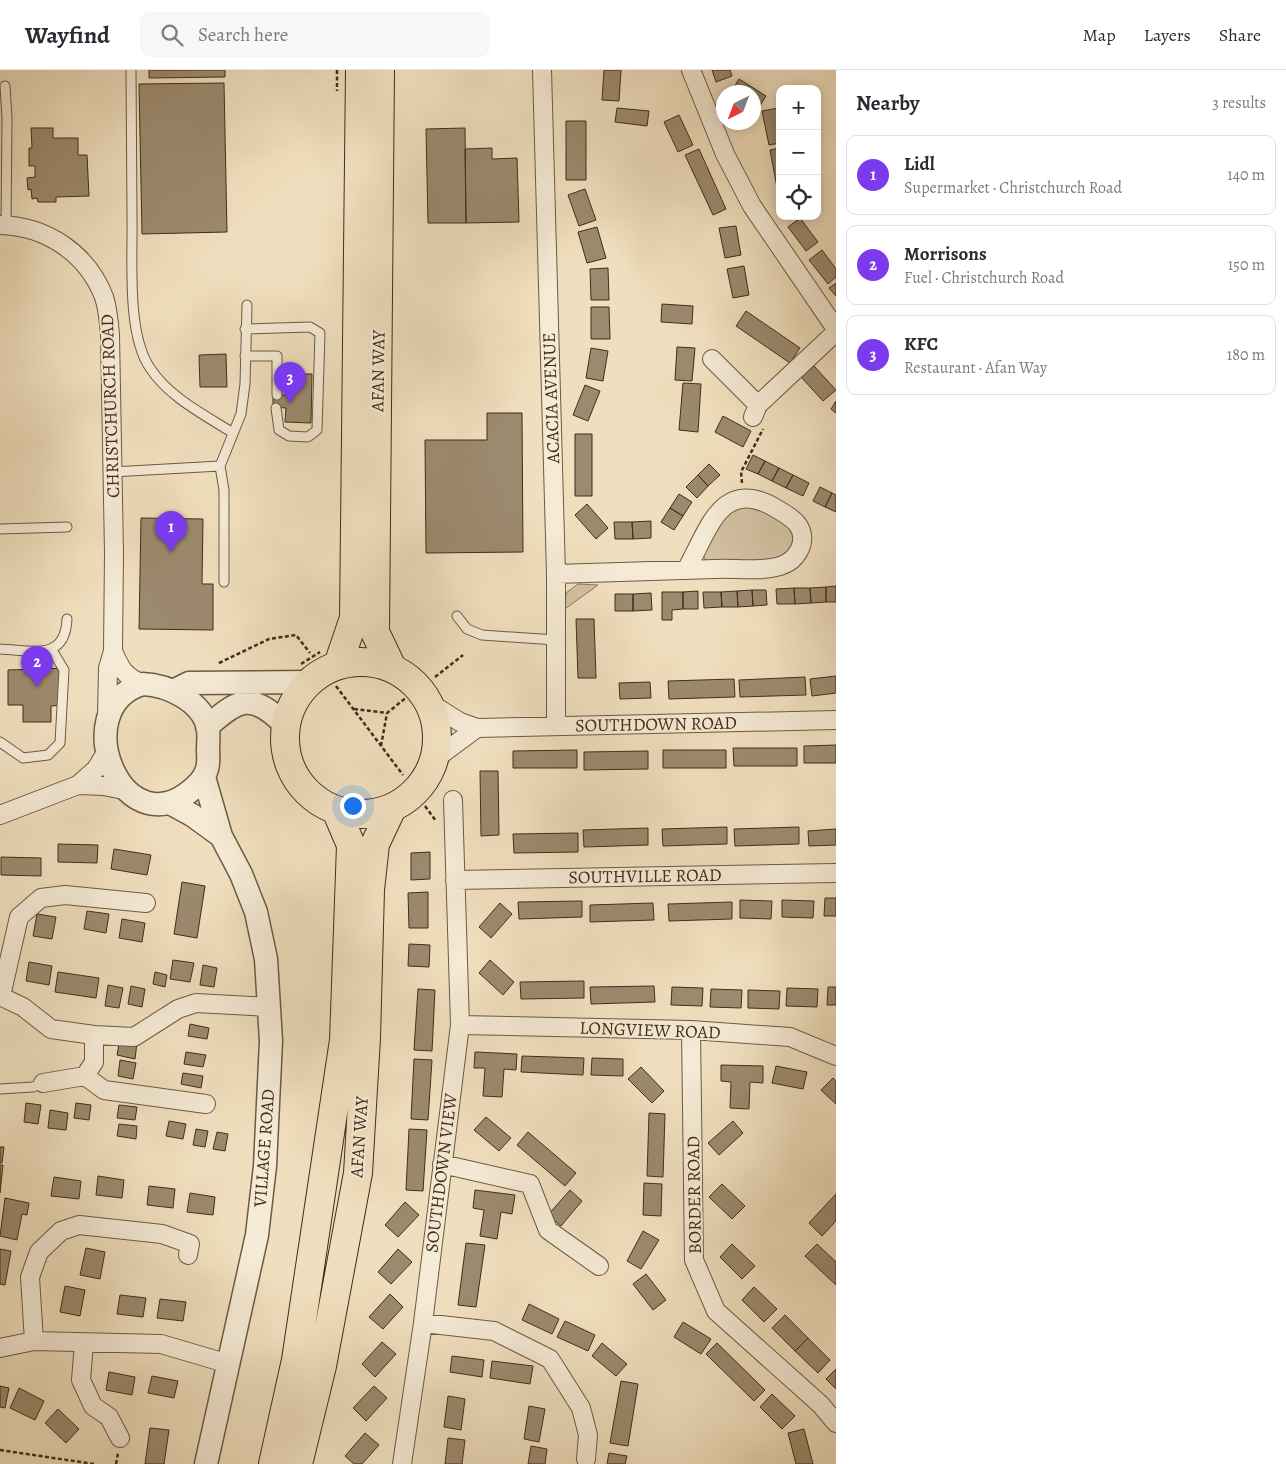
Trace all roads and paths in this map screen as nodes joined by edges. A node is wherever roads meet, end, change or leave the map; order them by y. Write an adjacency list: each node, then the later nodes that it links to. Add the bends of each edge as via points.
1 (131, 70): 19 (lane, via 133,300 138,344 160,382 189,406)
2 (337, 70): 9 (path)
3 (360, 70): 37 (main road, AFAN WAY, via 354,618)
4 (380, 70): 36 (main road, AFAN WAY, via 375,632)
5 (542, 70): 26 (street, ACACIA AVENUE)
6 (691, 70): 13 (street, via 725,154 752,206)
7 (5, 86): 8 (lane)
8 (3, 97): 10 (lane)
9 (337, 99)
10 (3, 225): 21 (street, CHRISTCHURCH ROAD, via 28,227 52,237 80,259 99,285 110,335)
11 (247, 305): 12 (lane)
12 (245, 328): 14 (lane); 17 (lane, via 310,327 320,333 317,430 308,437 284,435 279,430)
13 (836, 330): 18 (street)
14 (245, 356): 16 (lane, via 277,356); 19 (lane, via 245,384)
15 (712, 359): 18 (street)
16 (277, 395)
17 (276, 408)
18 (756, 411): 22 (path, via 765,426 741,472)
19 (233, 433): 20 (lane)
20 (220, 466): 21 (lane); 27 (lane, via 224,490)
21 (112, 472): 33 (street, CHRISTCHURCH ROAD)
22 (744, 498): 25 (street, via 722,506); 25 (street, via 755,498 770,505 799,526 803,538 794,558 777,567)
23 (67, 527): 24 (lane)
24 (0, 529)
25 (686, 570): 26 (street)
26 (556, 574): 30 (street, ACACIA AVENUE)
27 (224, 582)
28 (457, 616): 30 (lane, via 467,629 482,636)
29 (67, 619): 32 (lane, via 67,629 60,644)
30 (556, 640): 47 (street, ACACIA AVENUE)
31 (0, 649): 32 (lane)
32 (52, 650): 50 (lane, via 64,670 60,743 48,755 23,758)
33 (113, 651): 39 (street, CHRISTCHURCH ROAD, via 129,679); 44 (street, CHRISTCHURCH ROAD, via 108,668)
34 (310, 653): 38 (path, via 296,634 269,639 218,664)
35 (463, 655): 41 (path)
36 (392, 668): 37 (main road, via 356,662); 41 (main road)
37 (320, 669): 38 (street); 42 (path); 46 (main road, AFAN WAY, via 294,701)
38 (217, 677): 40 (street, via 189,683)
39 (143, 684): 40 (street); 44 (street, via 123,694)
40 (173, 691): 48 (street, via 188,700)
41 (423, 692): 43 (path); 49 (street, SOUTHDOWN ROAD, via 460,722); 53 (main road, via 437,730)
42 (354, 709): 43 (path); 51 (path)
43 (387, 713): 51 (path)
44 (107, 717): 52 (street)
45 (836, 720): 47 (street, SOUTHDOWN ROAD)
46 (286, 725): 48 (street, via 260,705 250,703 228,708); 61 (main road, AFAN WAY, via 284,742 295,777 306,791)
47 (556, 726): 49 (street, SOUTHDOWN ROAD)
48 (208, 727): 55 (street, via 209,765)
49 (476, 728): 53 (street)
50 (0, 742)
51 (381, 746): 54 (path)
52 (107, 751): 56 (street, via 96,768); 57 (street, via 115,777)
53 (435, 759): 60 (main road, via 419,788)
54 (403, 775)
55 (204, 777): 59 (street, via 188,794); 63 (street, VILLAGE ROAD)
56 (78, 785): 57 (street); 62 (street)
57 (124, 790): 59 (street, via 150,804)
58 (453, 800): 65 (street, SOUTHDOWN VIEW)
59 (170, 803): 63 (street, VILLAGE ROAD)
60 (392, 808): 61 (main road, via 364,814); 92 (main road, AFAN WAY, via 375,844 370,890 358,1173 322,1366)
61 (336, 810): 91 (main road, AFAN WAY, via 350,845 344,1040 296,1360)
62 (0, 815)
63 (221, 836): 68 (street, VILLAGE ROAD, via 256,912 266,959)
64 (836, 873): 65 (street, SOUTHVILLE ROAD)
65 (455, 880): 69 (street, SOUTHDOWN VIEW)
66 (146, 904): 67 (street, via 65,895 41,898 19,917)
67 (0, 996): 71 (street, via 23,1007 51,1029)
68 (270, 1007): 71 (street, via 196,1003 178,1009 134,1037); 84 (street, VILLAGE ROAD, via 265,1166 257,1235)
69 (460, 1025): 70 (street, LONGVIEW ROAD); 77 (street, SOUTHDOWN VIEW)
70 (691, 1030): 72 (street, LONGVIEW ROAD, via 790,1037); 85 (street, BORDER ROAD, via 694,1260 716,1311 821,1405)
71 (94, 1035): 73 (street, via 94,1062)
72 (834, 1051)
73 (85, 1076): 74 (street); 76 (street, via 104,1090)
74 (43, 1083): 75 (lane)
75 (0, 1090)
76 (206, 1104)
77 (442, 1164): 79 (street, via 530,1184 548,1230); 80 (street, SOUTHDOWN VIEW)
78 (188, 1255): 81 (street, via 190,1244 162,1234 78,1225 61,1231 39,1252 30,1277)
79 (600, 1266)
80 (423, 1323): 88 (street, via 494,1331 550,1359 581,1408 588,1435); 93 (street, SOUTHDOWN VIEW)
81 (34, 1341): 82 (street); 83 (street)
82 (84, 1343): 84 (street, via 162,1344); 86 (street, via 81,1380 93,1406 109,1417)
83 (0, 1348)
84 (229, 1364): 90 (street, VILLAGE ROAD)
85 (836, 1423)
86 (120, 1438)
87 (0, 1450): 89 (path)
88 (586, 1459)
89 (94, 1464)
90 (206, 1464)
91 (272, 1464)
92 (298, 1464)
93 (402, 1464)

